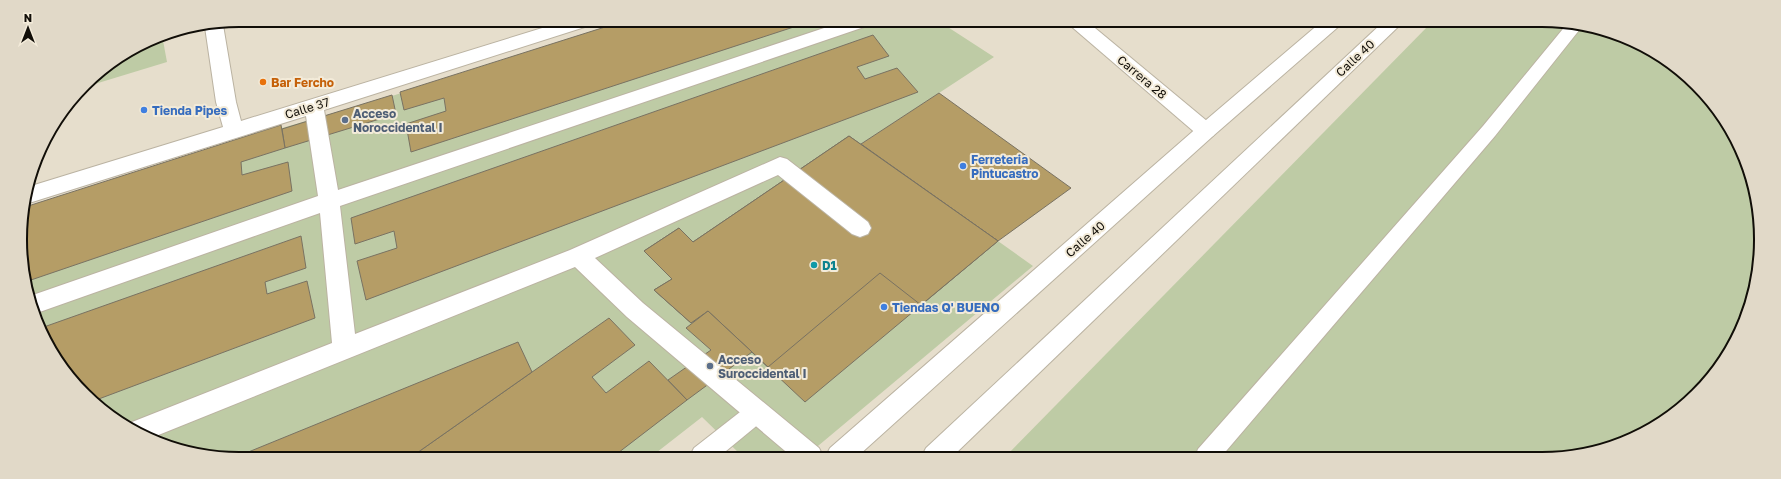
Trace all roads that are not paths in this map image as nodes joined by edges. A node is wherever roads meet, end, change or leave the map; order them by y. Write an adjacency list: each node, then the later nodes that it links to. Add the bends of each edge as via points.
1 (562, 27): 8 (street, Calle 37)
2 (846, 27): 12 (street)
3 (1083, 27): 10 (street, Carrera 28)
4 (1324, 27): 10 (street, Calle 40)
5 (1389, 27): 22 (street, Calle 40)
6 (215, 29): 9 (street, via 226,102)
7 (1572, 29): 23 (lane, via 1489,131)
8 (314, 106): 9 (street, Calle 37); 12 (street)
9 (234, 130): 11 (street, Calle 37)
10 (1206, 131): 21 (street, Calle 40)
11 (32, 194)
12 (329, 201): 15 (street); 16 (street)
13 (860, 228): 14 (street, via 780,165)
14 (578, 256): 16 (street); 17 (street, via 635,310)
15 (37, 303)
16 (345, 348): 18 (street)
17 (757, 412): 19 (lane); 20 (street)
18 (144, 429)
19 (707, 452)
20 (805, 452)
21 (844, 452)
22 (939, 452)
23 (1209, 452)

